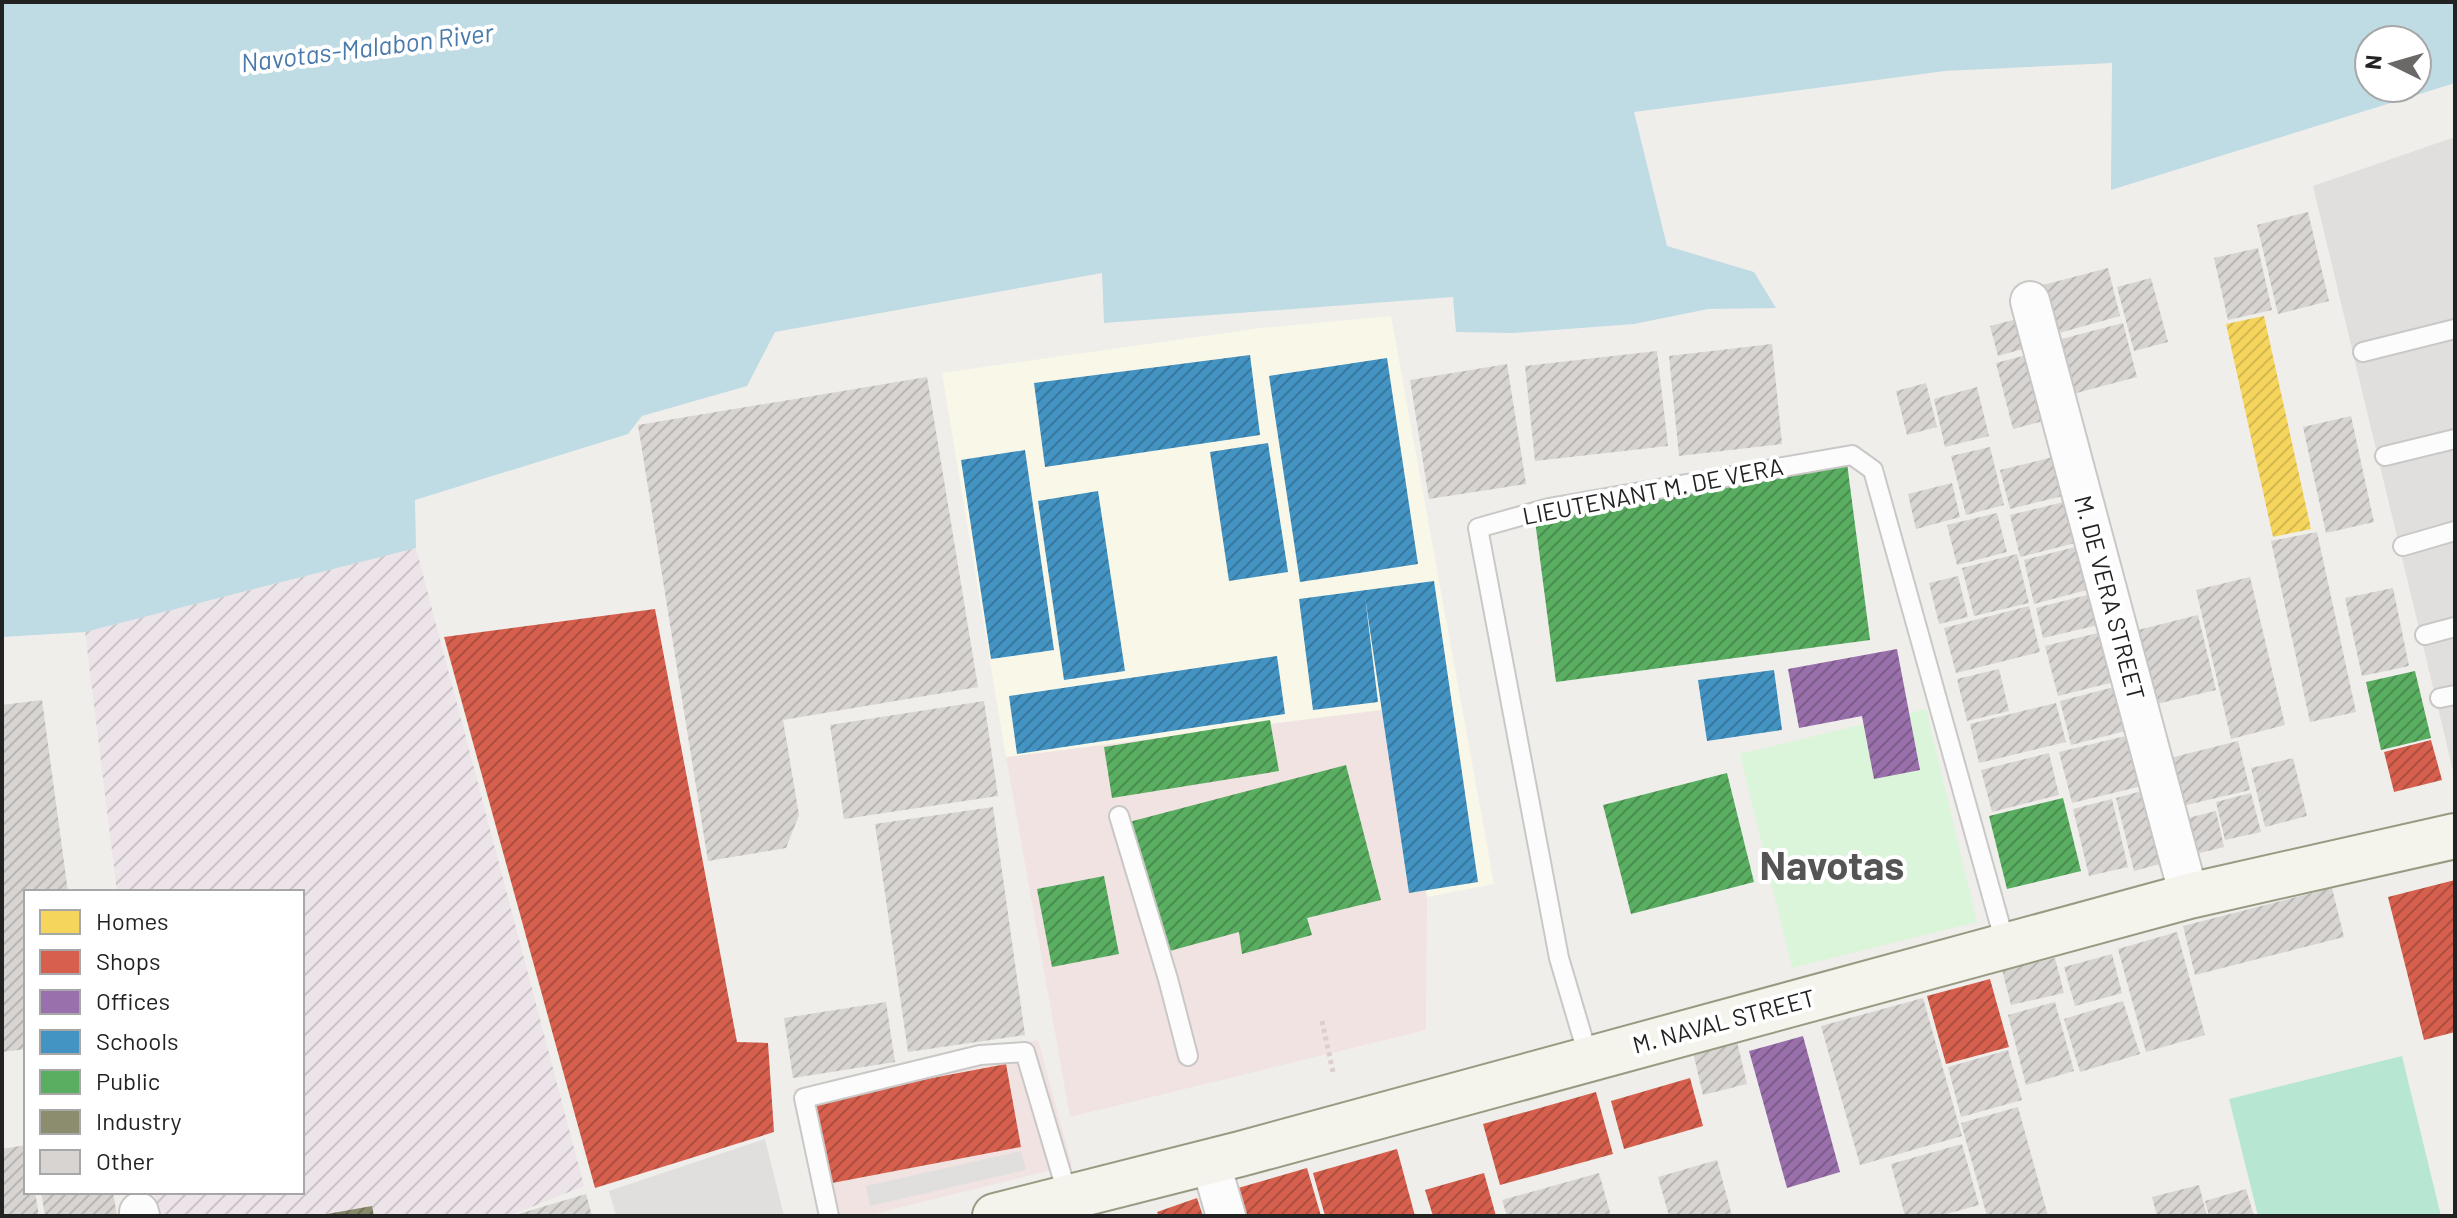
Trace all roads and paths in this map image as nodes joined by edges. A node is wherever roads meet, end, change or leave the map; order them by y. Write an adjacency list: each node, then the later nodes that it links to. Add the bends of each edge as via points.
1 (2030, 301): 12 (street, M. DE VERA STREET)
2 (2455, 329): 3 (lane)
3 (2363, 352)
4 (2455, 439): 5 (lane)
5 (2385, 456)
6 (2455, 531): 7 (lane)
7 (2403, 546)
8 (2455, 627): 9 (lane)
9 (2425, 635)
10 (1119, 816): 15 (lane)
11 (2455, 836): 12 (main road, M. NAVAL STREET)
12 (2189, 896): 13 (main road, M. NAVAL STREET)
13 (2006, 946): 16 (main road, M. NAVAL STREET); 16 (lane, LIEUTENANT M. DE VERA, via 1873,470 1852,455 1535,512 1478,528 1559,958)
14 (1322, 1021): 17 (path)
15 (1188, 1056)
16 (1589, 1059): 18 (main road, M. NAVAL STREET)
17 (1333, 1072)
18 (1210, 1161): 19 (main road, M. NAVAL STREET); 22 (street)
19 (1068, 1196): 20 (lane, via 1025,1052 980,1055 804,1098); 21 (main road, M. NAVAL STREET)
20 (829, 1216)
21 (995, 1216)
22 (1226, 1216)

